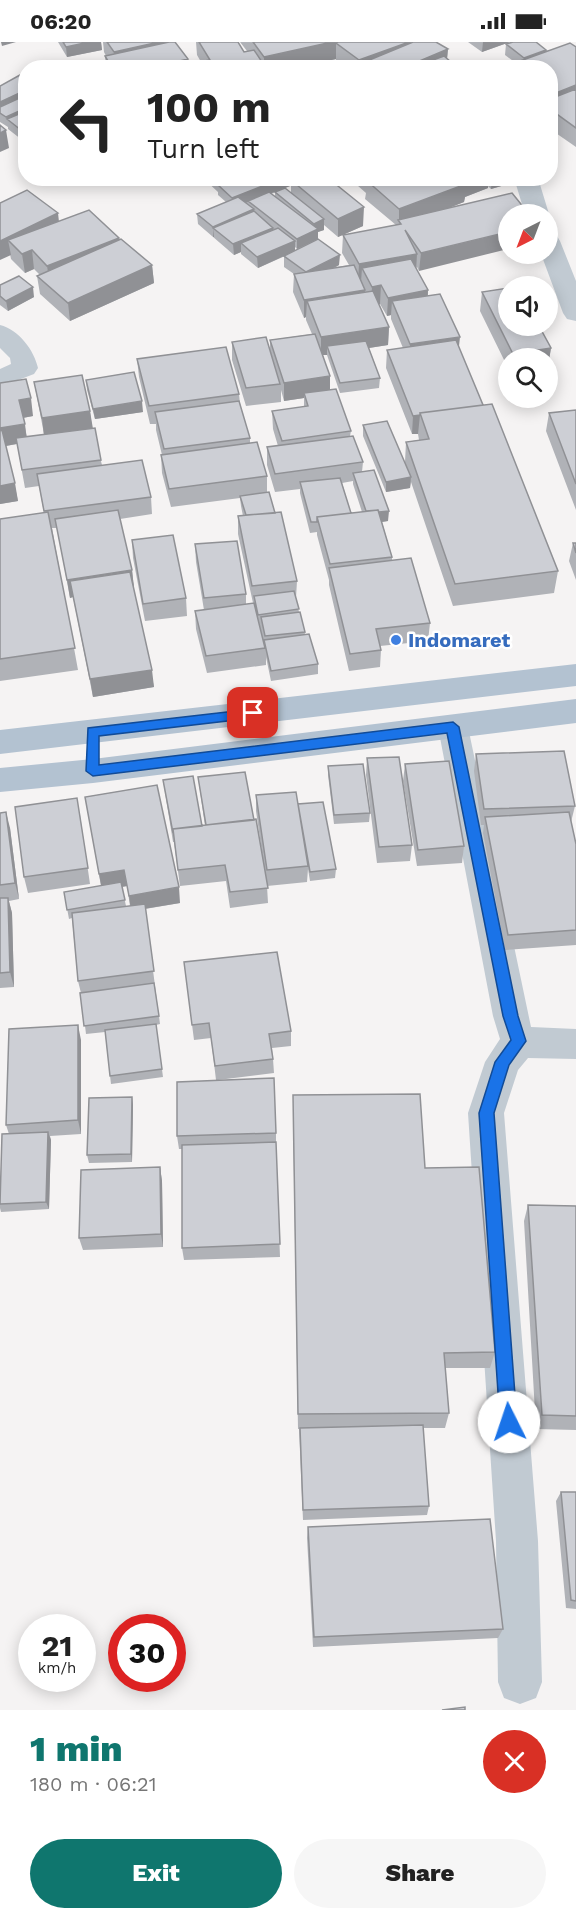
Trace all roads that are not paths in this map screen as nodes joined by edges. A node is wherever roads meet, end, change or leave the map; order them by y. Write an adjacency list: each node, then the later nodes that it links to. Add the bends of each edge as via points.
1 (528, 186): 2 (street)
2 (534, 204)
3 (557, 264): 4 (street)
4 (576, 313)
5 (0, 333): 6 (street, via 22,355 25,368)
6 (0, 379)
7 (576, 675): 10 (main road)
8 (576, 711): 9 (main road)
9 (453, 727): 12 (main road); 14 (street, via 510,1016)
10 (93, 732): 11 (main road); 12 (main road)
11 (0, 742)
12 (93, 771): 13 (main road)
13 (0, 780)
14 (519, 1041): 15 (street); 16 (street, via 503,1062 486,1113 517,1541)
15 (576, 1044)
16 (520, 1682)

